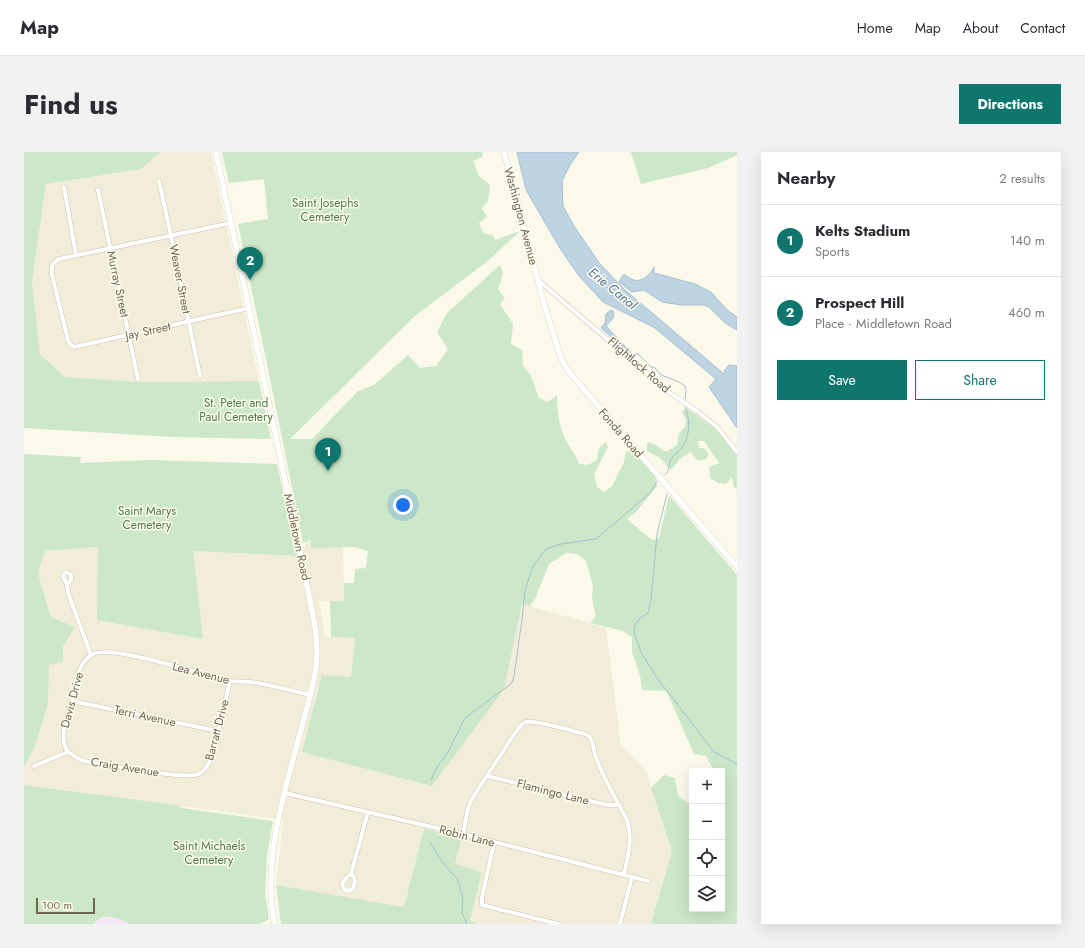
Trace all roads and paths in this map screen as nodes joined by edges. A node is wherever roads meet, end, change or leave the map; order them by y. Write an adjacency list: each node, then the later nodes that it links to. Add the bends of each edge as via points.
1 (216, 152): 6 (street, Middletown Road)
2 (504, 152): 10 (street, Washington Avenue)
3 (159, 181): 7 (street, Weaver Street)
4 (64, 187): 9 (street)
5 (98, 190): 8 (street, Murray Street)
6 (232, 223): 7 (street); 11 (street, Middletown Road)
7 (171, 236): 8 (street); 12 (street, Weaver Street)
8 (111, 249): 9 (street); 13 (street, Murray Street)
9 (76, 255): 13 (street, Jay Street, via 59,259 51,267 71,345 83,346)
10 (538, 280): 16 (street, Flightlock Road, via 670,393 712,423); 17 (street, Fonda Road, via 561,358 569,372)
11 (249, 308): 12 (street, Jay Street); 21 (street, Middletown Road, via 314,618 317,656)
12 (189, 322): 13 (street, Jay Street); 14 (street, Weaver Street)
13 (129, 335): 15 (street, Murray Street)
14 (200, 376)
15 (138, 378)
16 (737, 452)
17 (737, 567)
18 (67, 584): 19 (street)
19 (91, 655): 20 (street, Lea Avenue, via 99,652 116,652); 22 (street, Davis Drive, via 77,676)
20 (230, 681): 21 (street, Lea Avenue, via 256,683); 23 (street, Barratt Drive)
21 (310, 695): 28 (street, Middletown Road)
22 (72, 701): 23 (street, Terri Avenue); 24 (street, Davis Drive, via 63,738)
23 (218, 730): 26 (street, Barratt Drive, via 212,757 206,768)
24 (68, 752): 25 (street); 26 (street, Craig Avenue, via 81,760 92,762 181,776)
25 (34, 766)
26 (198, 774)
27 (487, 776): 29 (street, Flamingo Lane, via 607,805); 29 (street, via 523,723 546,725 590,736 602,772); 31 (street, via 470,803)
28 (285, 793): 30 (street, Robin Lane); 37 (street, Middletown Road, via 272,860 271,897)
29 (620, 805): 34 (street, via 629,827 630,842)
30 (368, 812): 31 (street, Robin Lane); 33 (street)
31 (463, 834): 32 (street, Robin Lane)
32 (494, 843): 34 (street, Robin Lane); 38 (street, via 482,905)
33 (351, 874)
34 (624, 874): 35 (street, Robin Lane)
35 (632, 877): 36 (street, Robin Lane); 39 (street)
36 (648, 881)
37 (275, 924)
38 (558, 924)
39 (620, 924)

